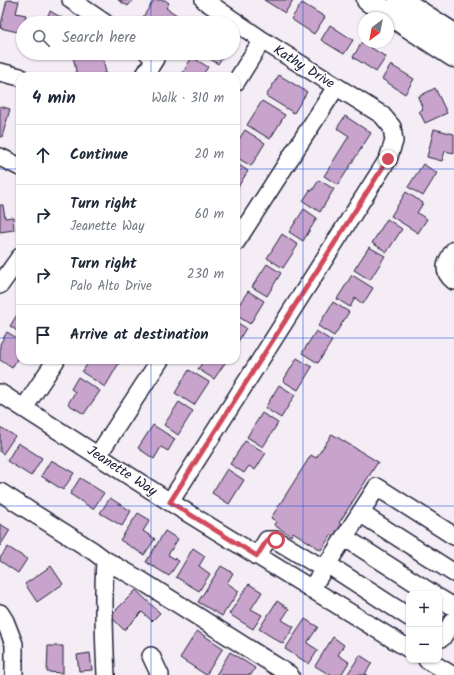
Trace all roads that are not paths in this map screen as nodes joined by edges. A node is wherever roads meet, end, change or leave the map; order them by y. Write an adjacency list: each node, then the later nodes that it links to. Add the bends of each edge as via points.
1 (71, 0): 5 (street)
2 (204, 0): 6 (street, Kathy Drive)
3 (368, 0): 10 (main road)
4 (400, 0): 8 (main road)
5 (95, 16)
6 (227, 16)
7 (240, 25): 9 (street, Kathy Drive)
8 (454, 36)
9 (262, 40): 15 (street); 16 (street, Kathy Drive)
10 (454, 56)
11 (155, 60): 13 (street)
12 (0, 72): 14 (street)
13 (147, 72)
14 (16, 76)
15 (240, 76)
16 (336, 87): 19 (street); 30 (street, Kathy Drive, via 382,115 392,127 394,141 388,159)
17 (0, 156): 18 (street)
18 (16, 165)
19 (240, 236)
20 (454, 250): 22 (street, via 448,259 446,269)
21 (16, 263): 23 (street)
22 (454, 281)
23 (0, 285)
24 (53, 364): 27 (street)
25 (157, 364): 28 (street)
26 (0, 393): 27 (street, Jeanette Way)
27 (24, 408): 28 (street, Jeanette Way)
28 (98, 456): 30 (street, Jeanette Way)
29 (0, 492): 35 (street)
30 (170, 502): 34 (street, Jeanette Way)
31 (360, 513): 32 (street, via 377,487); 33 (street); 37 (street)
32 (454, 536)
33 (344, 537): 36 (street); 39 (street)
34 (257, 556): 36 (street, via 267,540 276,540); 38 (street, Jeanette Way)
35 (105, 560): 50 (street, via 103,587); 52 (street)
36 (326, 567): 38 (street); 43 (street)
37 (454, 574)
38 (310, 589): 46 (street, Jeanette Way)
39 (428, 591)
40 (442, 600): 41 (street)
41 (454, 607)
42 (0, 613): 49 (street, via 14,644)
43 (406, 615)
44 (454, 619): 45 (street)
45 (442, 638)
46 (406, 647)
47 (151, 656): 51 (street)
48 (432, 663): 53 (street)
49 (14, 675)
50 (106, 675)
51 (160, 675)
52 (290, 675)
53 (452, 675)

